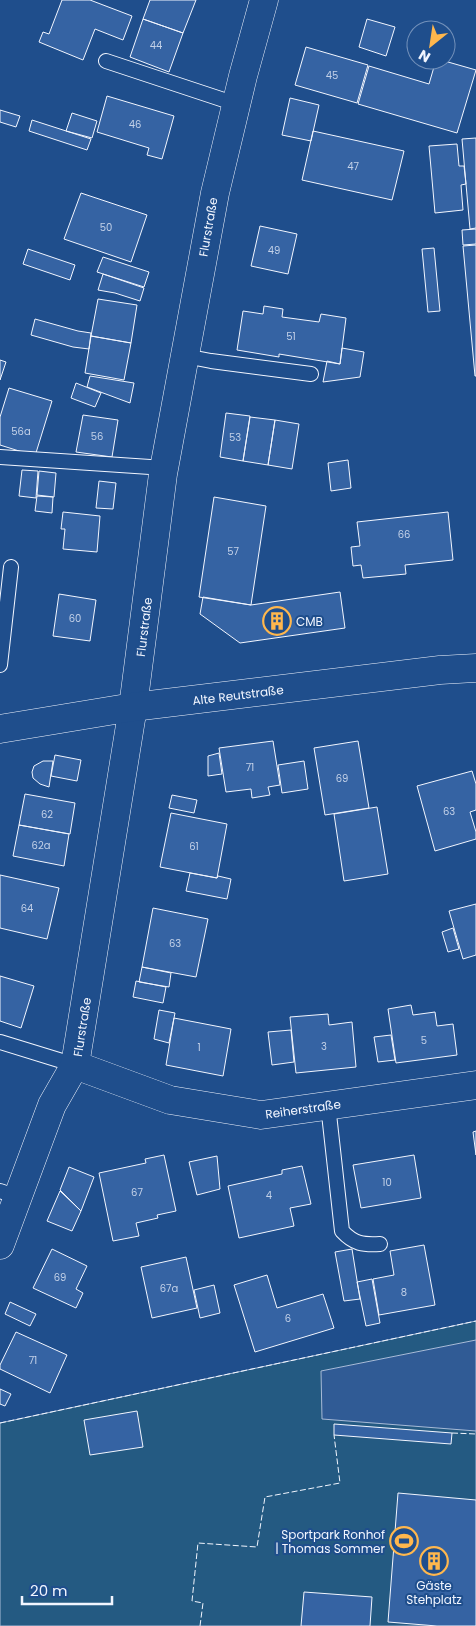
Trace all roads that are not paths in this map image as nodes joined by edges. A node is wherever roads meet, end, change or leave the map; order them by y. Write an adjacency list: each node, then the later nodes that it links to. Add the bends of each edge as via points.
1 (264, 0): 3 (street, Flurstraße)
2 (106, 61): 3 (lane)
3 (236, 104): 4 (street, Flurstraße, via 214,193)
4 (185, 356): 5 (lane); 7 (street, Flurstraße)
5 (311, 374)
6 (0, 457): 7 (lane)
7 (165, 468): 11 (street, Flurstraße)
8 (12, 567): 9 (lane)
9 (0, 665)
10 (476, 668): 11 (street, Alte Reutstraße)
11 (133, 707): 12 (street, Alte Reutstraße); 14 (street, Flurstraße)
12 (0, 729)
13 (0, 1042): 14 (lane)
14 (75, 1065): 16 (street, Reiherstraße, via 170,1100 233,1111 261,1115); 17 (street, Flurstraße)
15 (476, 1085): 16 (street, Reiherstraße)
16 (328, 1106): 18 (lane, via 342,1231 363,1245)
17 (9, 1194): 19 (street, Flurstraße)
18 (380, 1244)
19 (0, 1245)

